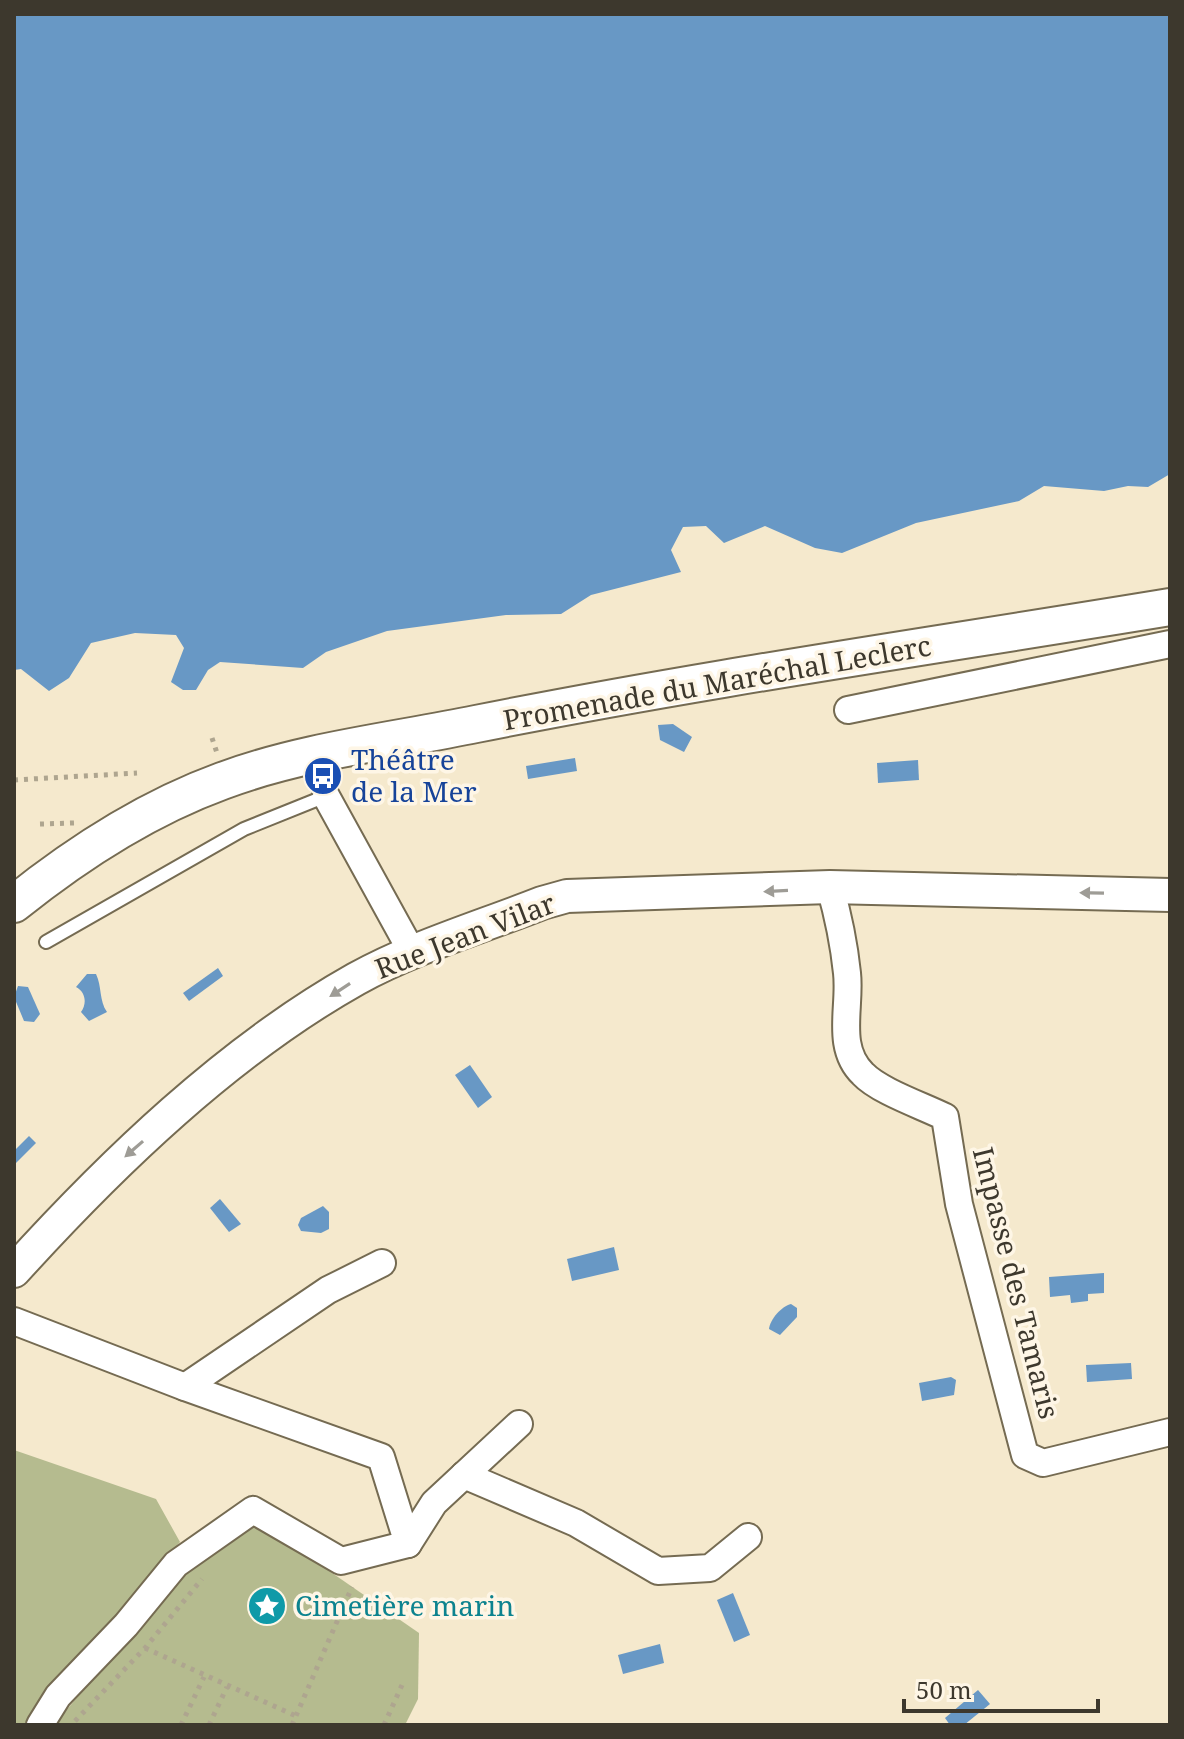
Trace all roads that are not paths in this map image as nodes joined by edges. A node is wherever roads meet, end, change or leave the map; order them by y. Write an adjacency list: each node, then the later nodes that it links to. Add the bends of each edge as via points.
1 (1170, 607): 7 (main road, Promenade du Maréchal Leclerc, via 560,707 265,769 184,796 81,856)
2 (1170, 644): 3 (street)
3 (848, 710)
4 (326, 796): 8 (lane, via 244,829); 9 (street)
5 (830, 887): 6 (street, Rue Jean Vilar, one-way to 5); 9 (street, Rue Jean Vilar, one-way to 9, via 567,896); 15 (street, Impasse des Tamaris, via 847,974 845,1031 852,1061 864,1076 945,1117 959,1204 1025,1455 1043,1463)
6 (1170, 895)
7 (14, 904)
8 (46, 942)
9 (413, 954): 11 (street, Rue Jean Vilar, one-way to 11, via 357,979 245,1056 91,1187)
10 (382, 1263): 13 (street, via 328,1290)
11 (14, 1271)
12 (14, 1321): 13 (street)
13 (185, 1387): 18 (street, via 381,1457)
14 (519, 1424): 16 (street)
15 (1170, 1432)
16 (464, 1475): 17 (street, via 576,1523 658,1571 710,1568); 18 (street, via 434,1503)
17 (748, 1537)
18 (408, 1544): 19 (street, via 341,1561 253,1510 176,1564 58,1696)
19 (40, 1725)

